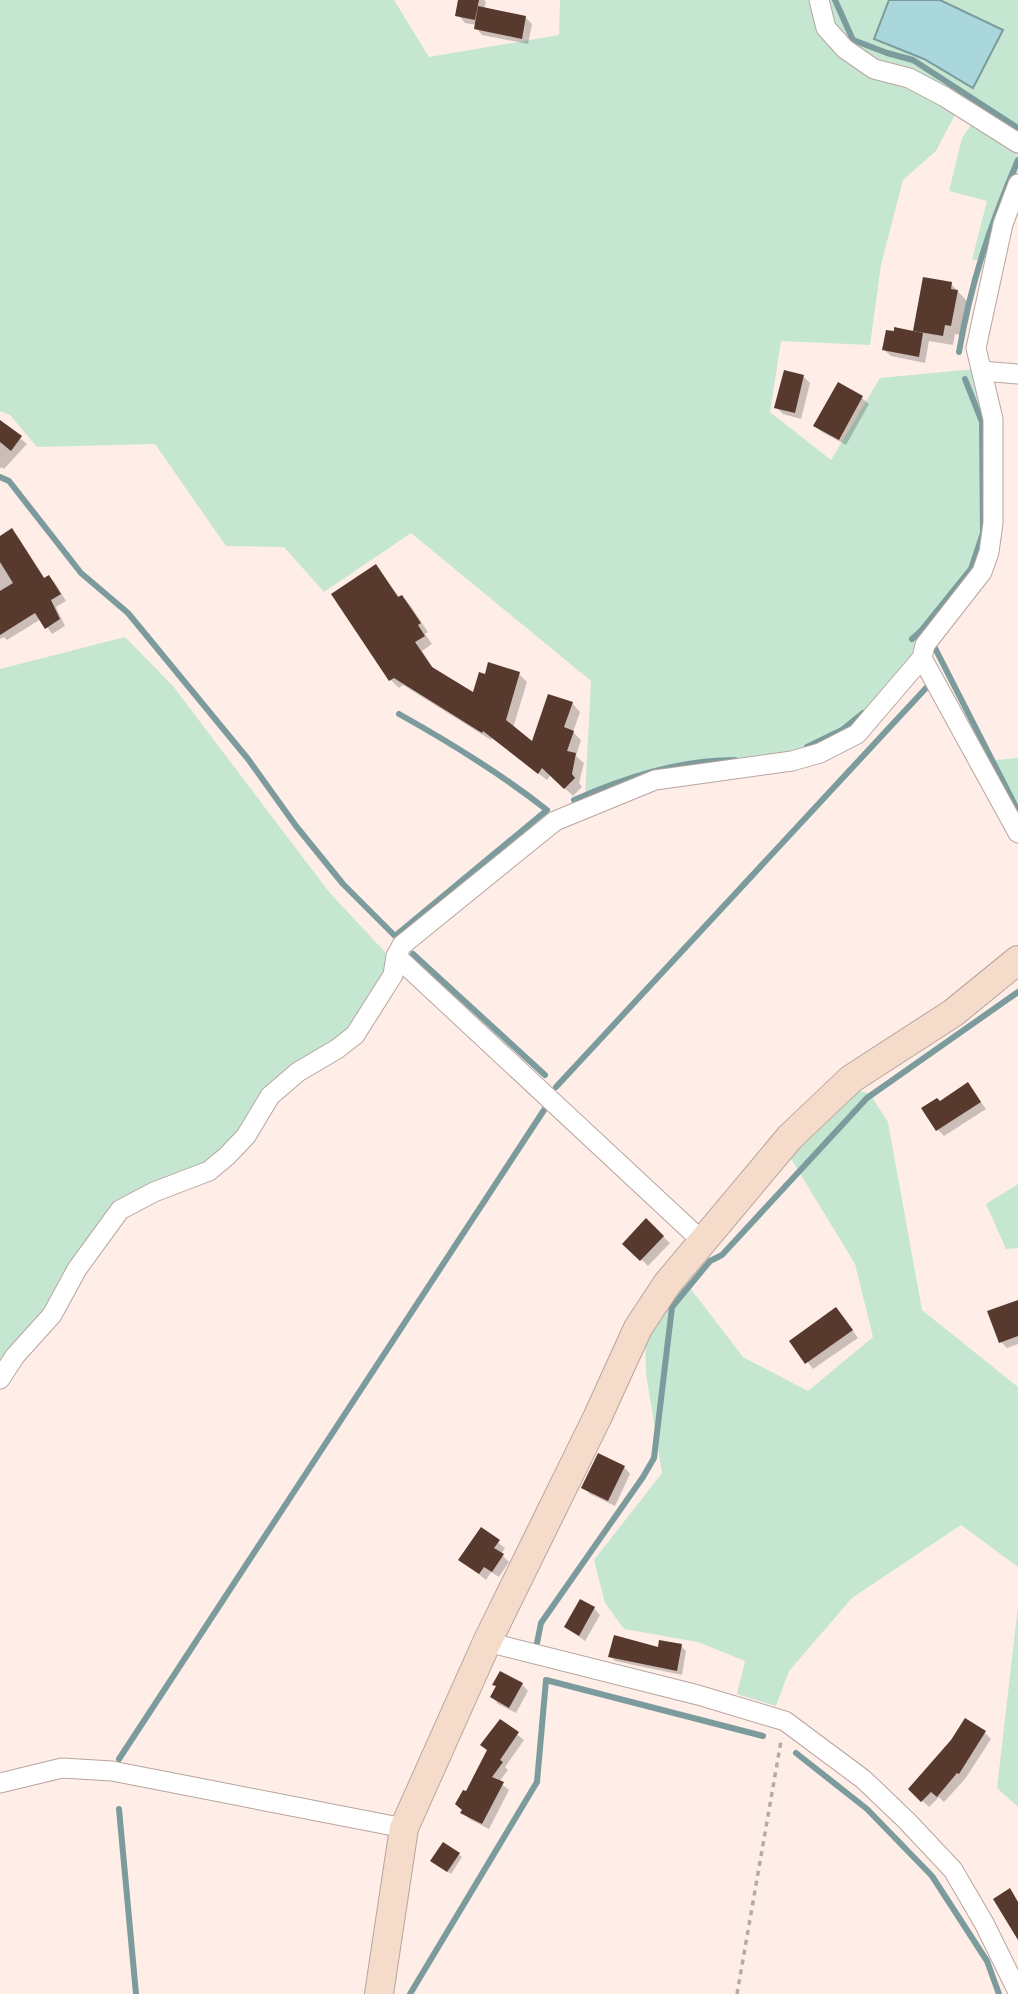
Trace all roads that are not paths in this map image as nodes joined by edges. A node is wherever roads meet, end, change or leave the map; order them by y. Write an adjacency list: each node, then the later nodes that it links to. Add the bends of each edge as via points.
1 (819, 0): 2 (street, via 826,28 845,49 874,69 909,78 945,97)
2 (1018, 143)
3 (1018, 184): 4 (street, via 1003,225 981,321 976,348)
4 (982, 371): 5 (street); 6 (street, via 993,419 989,552 982,572)
5 (1018, 374)
6 (927, 646): 7 (street); 8 (street, via 857,734 792,761 655,780 555,821 402,945)
7 (1018, 833)
8 (396, 957): 10 (street); 11 (street, via 393,975 355,1035 270,1096 246,1136 227,1156 209,1171 120,1210 77,1269 52,1315)
9 (1018, 960): 10 (street, via 953,1013 851,1079 790,1137)
10 (702, 1241): 12 (street, via 638,1328)
11 (0, 1379)
12 (487, 1642): 14 (street); 15 (street, via 785,1721 863,1779 954,1870)
13 (0, 1783): 14 (street, via 62,1768 112,1771)
14 (404, 1828): 16 (street)
15 (1018, 1992)
16 (379, 1994)

